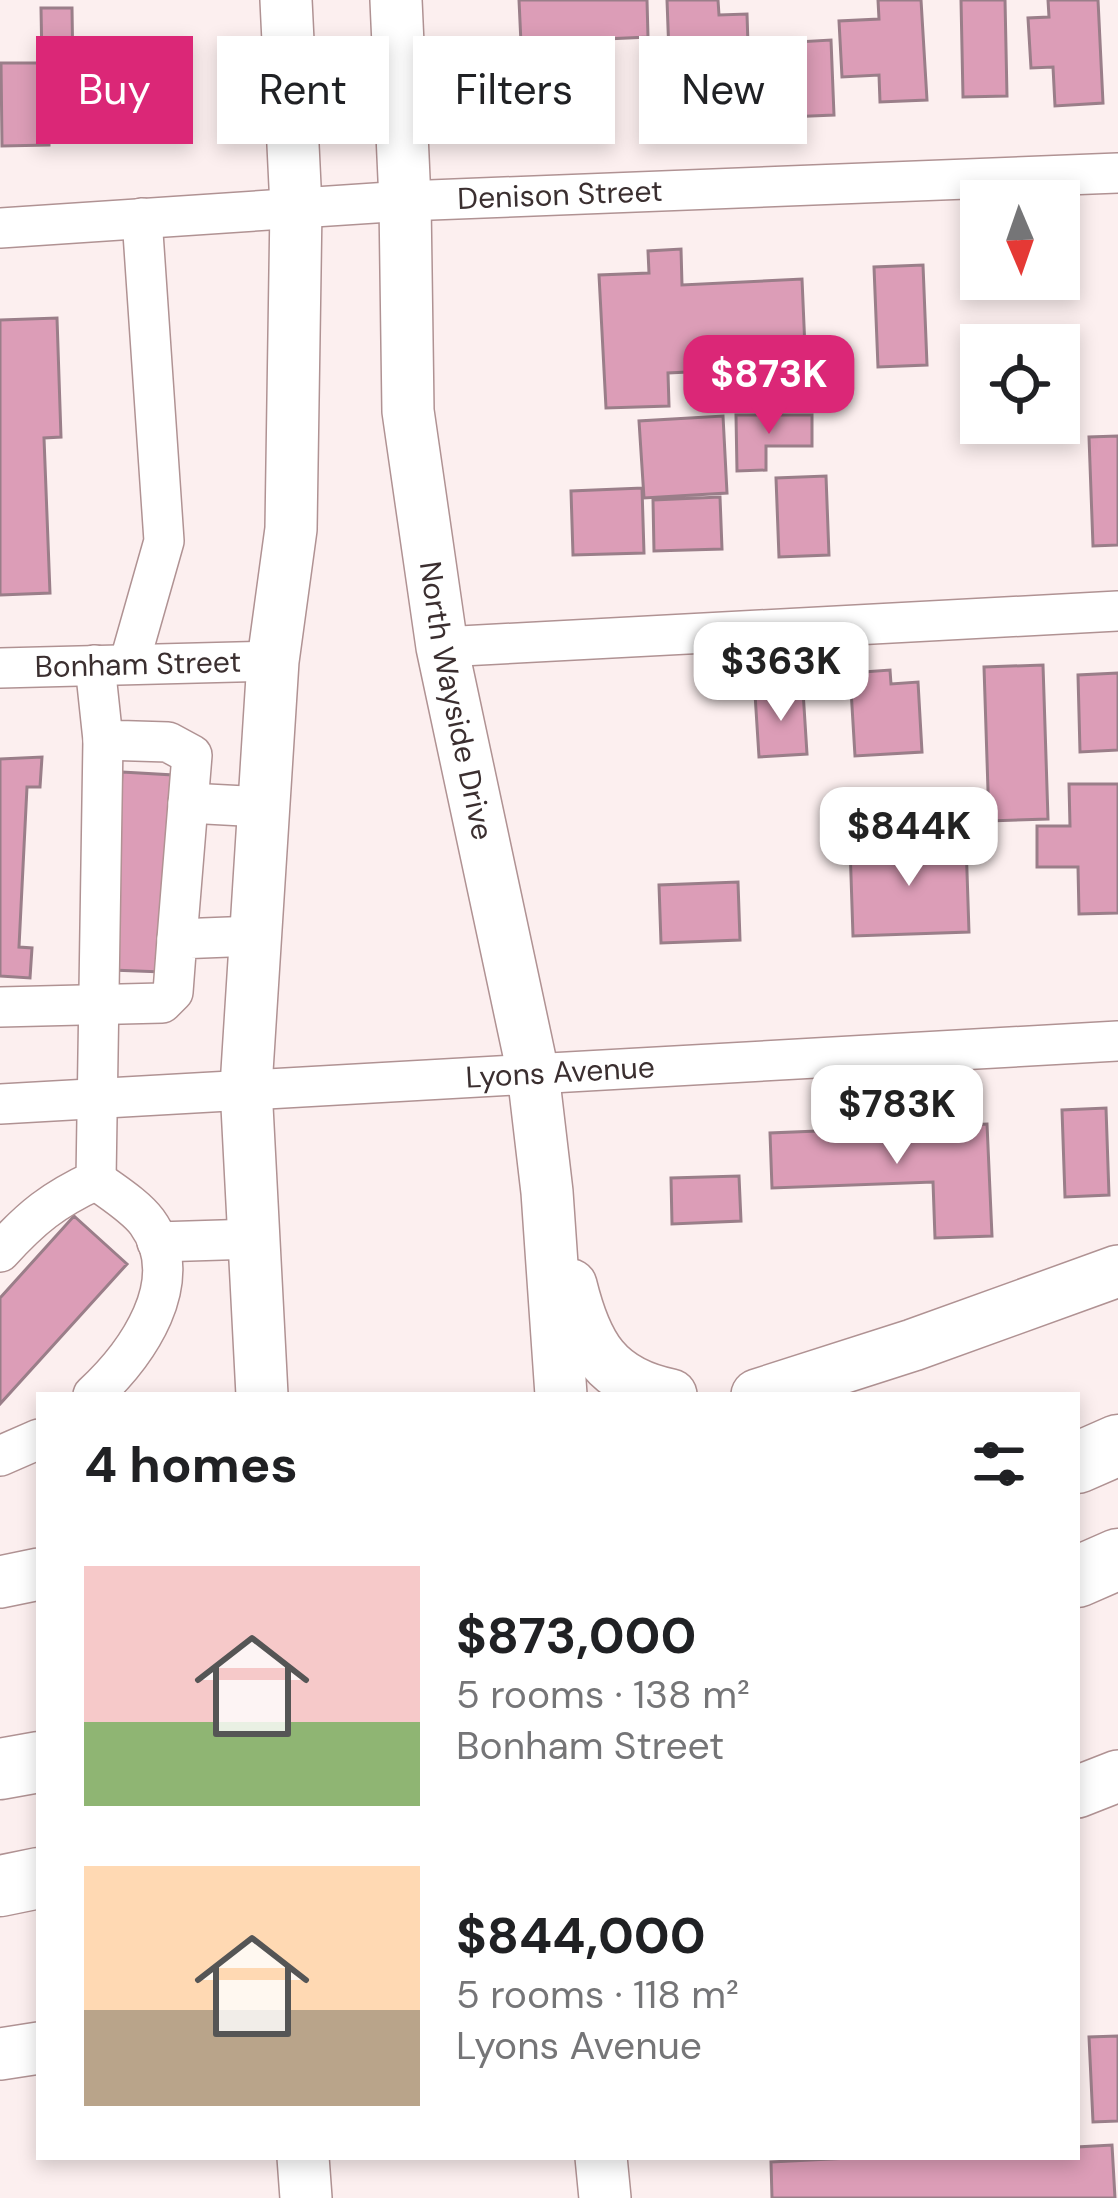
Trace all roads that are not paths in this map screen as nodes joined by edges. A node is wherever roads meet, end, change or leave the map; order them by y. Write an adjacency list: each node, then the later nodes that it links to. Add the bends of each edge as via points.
1 (286, 0): 5 (main road)
2 (396, 0): 4 (main road, North Wayside Drive)
3 (1118, 172): 4 (street, Denison Street)
4 (405, 202): 5 (street, Denison Street); 9 (main road, North Wayside Drive, via 408,411)
5 (296, 207): 6 (street, Denison Street); 10 (main road, via 291,529)
6 (142, 218): 7 (street, Denison Street); 11 (street, via 164,541)
7 (0, 228)
8 (1118, 611): 9 (street)
9 (442, 647): 21 (main road, North Wayside Drive)
10 (273, 661): 11 (street, Bonham Street); 15 (main road)
11 (112, 664): 12 (street, Bonham Street); 13 (street)
12 (0, 668)
13 (103, 740): 14 (street, via 168,742 191,755); 18 (street)
14 (188, 802): 15 (street); 17 (street)
15 (263, 807): 16 (main road)
16 (255, 936): 17 (street); 22 (main road)
17 (177, 939): 18 (street, via 173,992 162,1003)
18 (98, 1004): 19 (street); 23 (street)
19 (0, 1007)
20 (1118, 1041): 21 (street, Lyons Avenue)
21 (533, 1073): 22 (street, Lyons Avenue); 26 (main road, North Wayside Drive)
22 (247, 1087): 23 (street, Lyons Avenue); 27 (main road)
23 (94, 1098): 24 (street, Lyons Avenue); 25 (street)
24 (0, 1104)
25 (96, 1180): 28 (street, via 146,1220); 29 (street, via 34,1214)
26 (547, 1192): 33 (main road, North Wayside Drive); 34 (main road, via 581,1326 601,1360)
27 (254, 1239): 28 (street); 31 (main road)
28 (157, 1242): 32 (street, via 159,1305)
29 (0, 1252)
30 (1118, 1271): 35 (main road)
31 (257, 1382)
32 (96, 1392)
33 (561, 1392)
34 (656, 1392)
35 (767, 1392)
36 (36, 1440): 38 (street)
37 (1118, 1445): 39 (highway)
38 (0, 1456)
39 (1080, 1462)
40 (1118, 1559): 41 (highway)
41 (1080, 1575)
42 (36, 1763): 43 (highway)
43 (0, 1769)
44 (1118, 1776): 45 (main road)
45 (1080, 1791)
46 (36, 1879): 47 (highway)
47 (0, 1886)
48 (36, 2048): 49 (main road)
49 (0, 2054)
50 (303, 2160): 52 (main road)
51 (602, 2160): 53 (main road)
52 (306, 2198)
53 (605, 2198)

